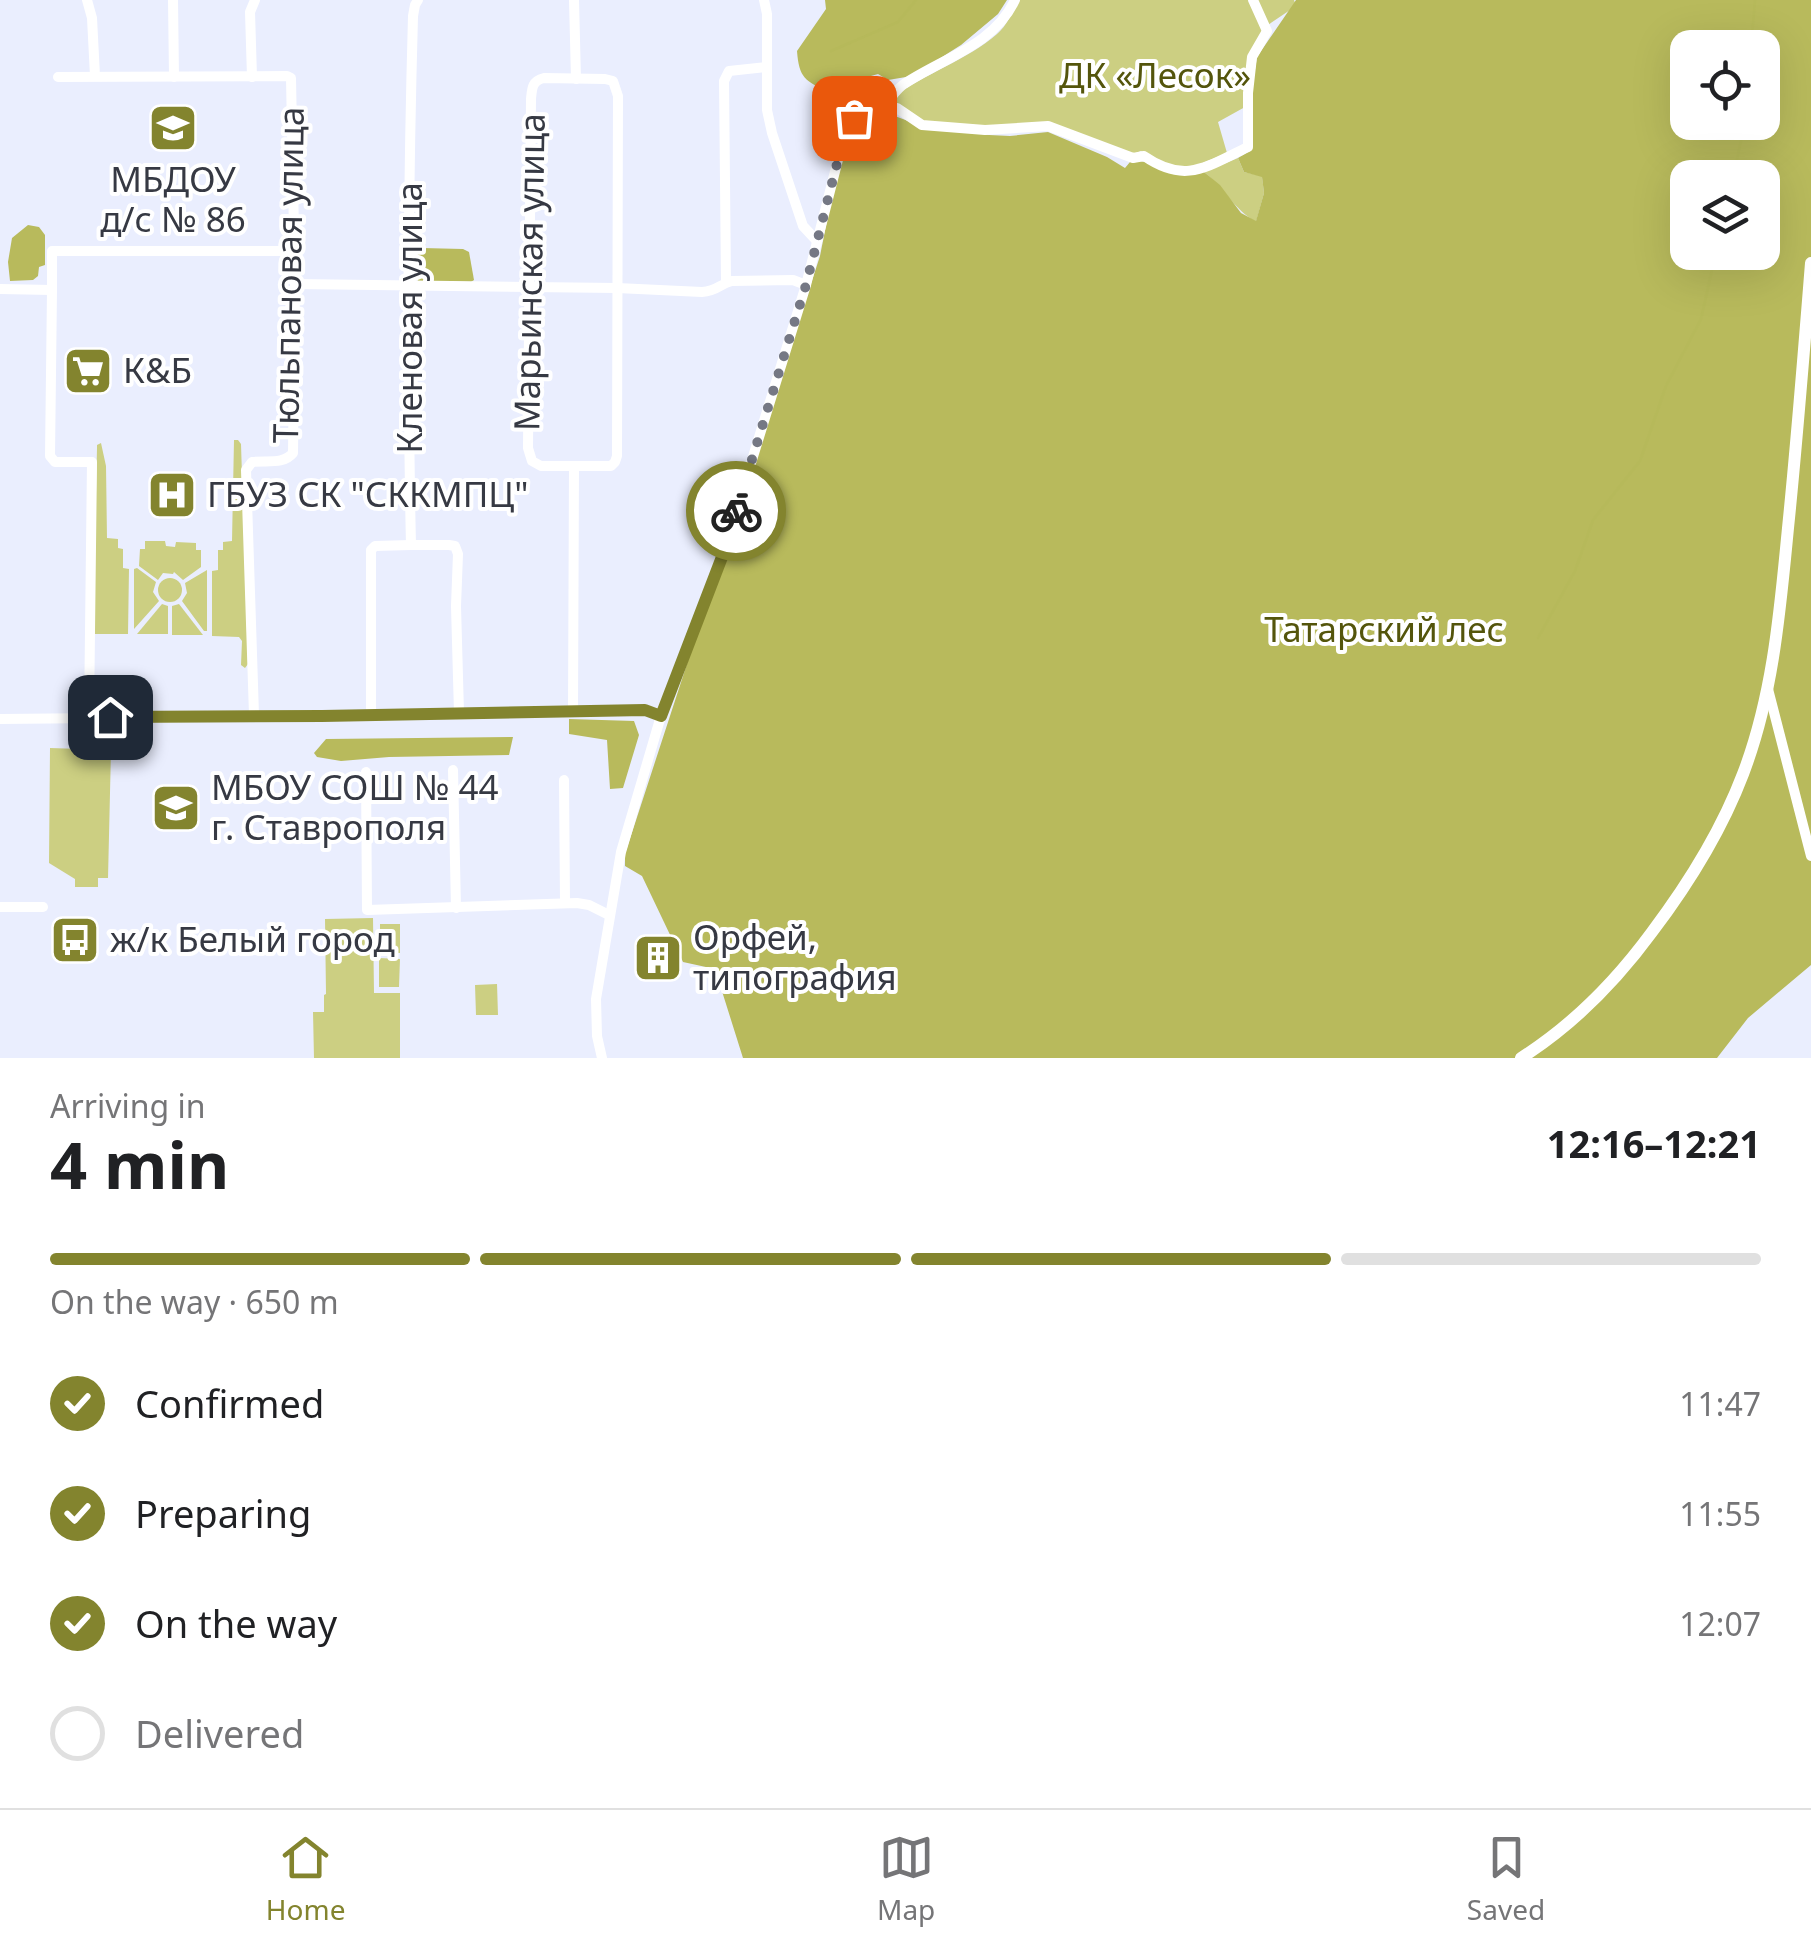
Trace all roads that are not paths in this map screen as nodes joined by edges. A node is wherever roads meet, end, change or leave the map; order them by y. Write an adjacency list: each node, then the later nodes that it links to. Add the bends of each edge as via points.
1 (87, 0): 10 (street)
2 (174, 0): 11 (street)
3 (255, 0): 12 (street, Тюльпановая улица)
4 (418, 0): 22 (street, Кленовая улица)
5 (574, 0): 14 (street, Марьинская улица)
6 (764, 0): 9 (street)
7 (1014, 0): 15 (street, via 989,34 907,82)
8 (1253, 0): 15 (street, via 1266,31 1252,58 1248,147 1201,168 1161,168 1144,156 1133,158 1048,126 922,125)
9 (767, 67): 16 (street, via 772,133 803,226); 19 (street, via 725,75)
10 (94, 76): 11 (street, Тюльпановая улица); 13 (street, Тюльпановая улица)
11 (174, 77): 12 (street, Тюльпановая улица)
12 (252, 77): 17 (street, Тюльпановая улица, via 291,78)
13 (58, 78)
14 (576, 79): 23 (street, Марьинская улица, via 544,78 533,85); 24 (street, Марьинская улица, via 605,79 616,88)
15 (885, 105): 16 (street, via 854,118)
16 (817, 240): 21 (street)
17 (294, 250): 20 (street, Тюльпановая улица); 26 (street, via 52,251)
18 (1811, 262): 29 (main road)
19 (726, 282): 21 (street); 24 (street, via 714,292)
20 (295, 284): 22 (street); 32 (street, Тюльпановая улица, via 294,453 252,462 246,470)
21 (806, 285): 34 (street, via 722,557)
22 (410, 286): 23 (street); 28 (street, Кленовая улица)
23 (531, 287): 24 (street); 27 (street, Марьинская улица, via 529,455 541,466)
24 (617, 288): 27 (street, Марьинская улица, via 618,456 611,466)
25 (0, 289): 26 (street)
26 (52, 290): 35 (street, via 50,456 56,462 92,462)
27 (574, 466): 30 (street, Марьинская улица)
28 (410, 545): 31 (street, via 455,546 458,554); 33 (street, via 370,550)
29 (1768, 689): 40 (street); 47 (main road, via 1744,771 1695,872 1610,984)
30 (572, 711): 31 (street); 34 (street, via 645,710)
31 (459, 713): 33 (street)
32 (254, 715): 33 (street); 35 (street)
33 (371, 715)
34 (661, 716): 45 (street)
35 (89, 717): 36 (street)
36 (0, 719)
37 (453, 770): 44 (street)
38 (366, 772): 44 (street, via 367,910)
39 (564, 780): 41 (street)
40 (1811, 856)
41 (566, 904): 44 (street); 45 (street)
42 (0, 907): 43 (street)
43 (43, 907)
44 (456, 908)
45 (609, 915): 46 (street, via 596,999)
46 (602, 1058)
47 (1521, 1058)

